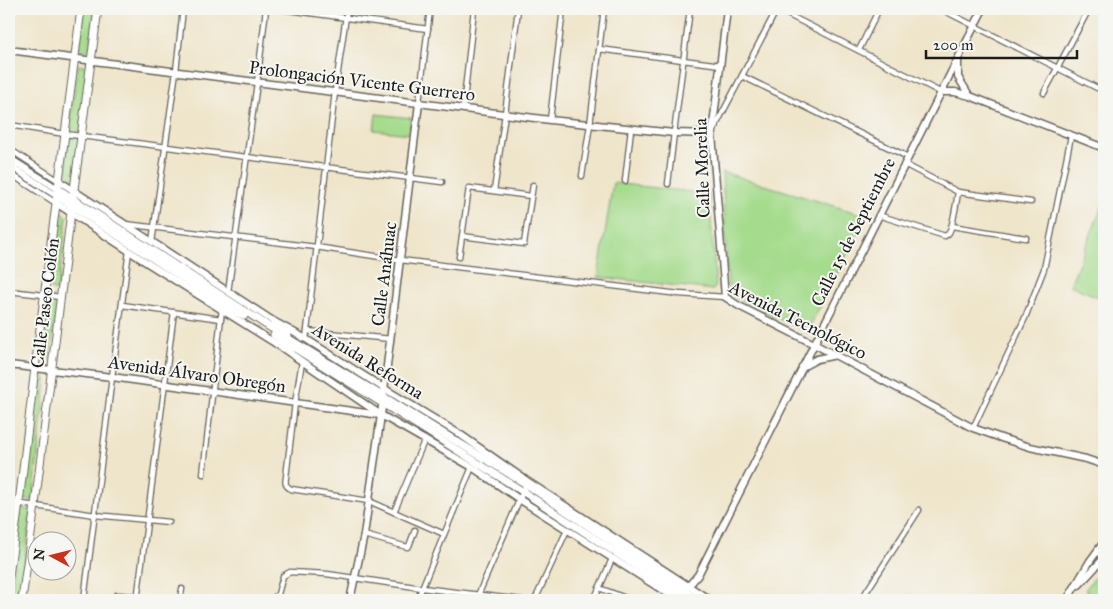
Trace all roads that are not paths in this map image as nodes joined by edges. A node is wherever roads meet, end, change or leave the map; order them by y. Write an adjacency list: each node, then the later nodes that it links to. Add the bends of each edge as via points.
1 (81, 9): 25 (main road, Calle Paseo Colón)
2 (98, 9): 28 (main road, Calle Paseo Colón)
3 (183, 9): 31 (street)
4 (266, 9): 33 (street)
5 (281, 9): 19 (street)
6 (347, 9): 19 (street)
7 (430, 9): 21 (street, Calle Anáhuac)
8 (474, 9): 40 (street)
9 (518, 9): 41 (street)
10 (563, 9): 42 (street)
11 (604, 9): 22 (street)
12 (690, 9): 27 (street)
13 (728, 9): 29 (street, Calle Morelia)
14 (777, 9): 24 (street); 32 (street)
15 (879, 9): 24 (street)
16 (941, 9): 20 (street)
17 (983, 9): 20 (street, Calle 15 de Septiembre)
18 (1089, 9): 30 (street)
19 (346, 18): 21 (street); 35 (street)
20 (975, 25): 26 (street, Calle 15 de Septiembre); 30 (street)
21 (428, 29): 39 (street, Calle Anáhuac)
22 (599, 49): 27 (street); 44 (street)
23 (9, 50): 25 (street, Prolongación Vicente Guerrero)
24 (859, 50): 36 (street)
25 (75, 58): 28 (street, Prolongación Vicente Guerrero); 47 (main road, Calle Paseo Colón)
26 (958, 58): 36 (street, Calle 15 de Septiembre); 38 (street, via 958,77)
27 (684, 60): 29 (street); 46 (street)
28 (92, 61): 31 (street, Prolongación Vicente Guerrero); 49 (main road, Calle Paseo Colón)
29 (721, 65): 48 (street, Calle Morelia)
30 (1058, 68): 34 (street); 37 (street)
31 (176, 72): 33 (street, Prolongación Vicente Guerrero); 51 (street)
32 (742, 76): 48 (street); 55 (street)
33 (257, 82): 35 (street, Prolongación Vicente Guerrero); 54 (street)
34 (1097, 88)
35 (336, 92): 39 (street, Prolongación Vicente Guerrero); 59 (street)
36 (940, 92): 38 (street); 55 (street, Calle 15 de Septiembre)
37 (1044, 93)
38 (970, 96): 50 (street)
39 (419, 103): 40 (street, Prolongación Vicente Guerrero); 62 (street, Calle Anáhuac)
40 (463, 109): 41 (street, Prolongación Vicente Guerrero)
41 (505, 114): 42 (street, Prolongación Vicente Guerrero); 67 (street)
42 (550, 120): 44 (street, Prolongación Vicente Guerrero)
43 (9, 125): 47 (street)
44 (590, 125): 45 (street, Prolongación Vicente Guerrero); 61 (street)
45 (631, 129): 46 (street, Prolongación Vicente Guerrero); 63 (street)
46 (674, 133): 48 (street, Prolongación Vicente Guerrero); 65 (street)
47 (65, 134): 49 (street); 69 (main road, Calle Paseo Colón)
48 (712, 134): 88 (street, Calle Morelia)
49 (82, 136): 51 (street); 71 (main road, Calle Paseo Colón)
50 (1071, 136): 52 (street); 113 (street, via 1044,269 1025,318)
51 (165, 147): 54 (street); 76 (street)
52 (1104, 148)
53 (9, 150): 69 (street, Avenida Reforma)
54 (246, 157): 59 (street); 77 (street)
55 (908, 157): 57 (street, Calle 15 de Septiembre)
56 (9, 158): 69 (street, Avenida Reforma)
57 (904, 164): 68 (street); 73 (street, Calle 15 de Septiembre)
58 (9, 165): 69 (street, Avenida Reforma)
59 (326, 167): 62 (street); 81 (street)
60 (9, 173): 69 (street, Avenida Reforma)
61 (582, 176)
62 (410, 178): 64 (street); 84 (street, Calle Anáhuac)
63 (624, 181)
64 (442, 182)
65 (668, 184)
66 (533, 185): 70 (street)
67 (494, 191): 70 (street); 78 (street, via 469,188)
68 (958, 192): 72 (street); 75 (street)
69 (58, 193): 71 (main road, Avenida Reforma); 71 (street, Avenida Reforma); 86 (main road, Calle Paseo Colón)
70 (531, 196): 78 (street, via 524,244)
71 (73, 202): 74 (street, Avenida Reforma); 82 (street, Avenida Reforma); 87 (main road, Calle Paseo Colón); 89 (main road, Avenida Reforma)
72 (1032, 202)
73 (878, 215): 75 (street, via 944,236 948,236); 97 (street, Calle 15 de Septiembre)
74 (124, 224): 76 (street, Avenida Tecnológico); 80 (street, Avenida Reforma)
75 (952, 226): 79 (street)
76 (154, 227): 77 (street, Avenida Tecnológico); 80 (street)
77 (236, 236): 81 (street, Avenida Tecnológico); 89 (street)
78 (462, 236): 83 (street)
79 (1026, 238)
80 (152, 242): 89 (street, Avenida Reforma)
81 (316, 247): 84 (street, Avenida Tecnológico); 94 (street)
82 (129, 251): 89 (street, Avenida Reforma); 90 (street)
83 (459, 257)
84 (400, 260): 88 (street, Avenida Tecnológico); 96 (street, Calle Anáhuac)
85 (9, 291): 86 (street)
86 (44, 295): 87 (street); 104 (main road, Calle Paseo Colón)
87 (61, 297): 105 (main road, Calle Paseo Colón)
88 (725, 297): 97 (street, Avenida Tecnológico)
89 (225, 301): 92 (street); 93 (street, Avenida Reforma, via 246,302); 98 (street, Avenida Reforma); 99 (main road, Avenida Reforma)
90 (122, 305): 91 (street); 106 (street)
91 (174, 312): 92 (street); 107 (street)
92 (221, 319): 109 (street)
93 (273, 321): 95 (street, Avenida Reforma); 99 (main road)
94 (306, 331): 95 (street); 96 (street)
95 (306, 339): 108 (street, Avenida Reforma)
96 (391, 339): 108 (street, Calle Anáhuac)
97 (814, 344): 100 (street, Avenida Tecnológico); 103 (street, Calle 15 de Septiembre)
98 (278, 345): 99 (main road); 101 (street, Avenida Reforma)
99 (296, 346): 110 (main road, Avenida Reforma)
100 (836, 355): 103 (street, via 817,359); 113 (street, Avenida Tecnológico)
101 (302, 362): 111 (street); 112 (street, Avenida Reforma)
102 (9, 365): 104 (street, Avenida Álvaro Obregón)
103 (802, 367): 146 (street, Calle 15 de Septiembre, via 701,568)
104 (35, 368): 105 (street, Avenida Álvaro Obregón); 124 (main road, Calle Paseo Colón)
105 (51, 370): 106 (street, Avenida Álvaro Obregón); 125 (main road, Calle Paseo Colón)
106 (112, 377): 107 (street, Avenida Álvaro Obregón); 128 (street)
107 (164, 385): 109 (street, Avenida Álvaro Obregón); 129 (street)
108 (385, 389): 110 (street, Calle Anáhuac); 119 (street, Avenida Reforma, via 461,435)
109 (212, 392): 111 (street, Avenida Álvaro Obregón); 118 (street)
110 (383, 401): 112 (street, Calle Anáhuac); 115 (main road, Avenida Reforma); 119 (main road, Avenida Reforma)
111 (295, 403): 112 (street, Avenida Álvaro Obregón); 122 (street, via 287,487)
112 (381, 415): 114 (street, Avenida Reforma); 122 (street, Calle Anáhuac)
113 (973, 428): 116 (street, Avenida Tecnológico, via 1030,447 1086,458)
114 (425, 439): 117 (street, Avenida Reforma); 127 (street)
115 (462, 453): 117 (main road); 120 (main road, Avenida Reforma)
116 (1104, 465)
117 (472, 467): 121 (street, Avenida Reforma); 133 (street)
118 (203, 474)
119 (526, 482): 120 (street); 146 (main road, Avenida Reforma)
120 (522, 491): 121 (street); 146 (main road, Avenida Reforma)
121 (519, 499): 132 (street, Avenida Reforma); 145 (street)
122 (369, 501): 127 (street); 134 (street, Calle Anáhuac)
123 (9, 502): 124 (street)
124 (19, 503): 125 (street); 138 (main road, Calle Paseo Colón)
125 (35, 505): 128 (street); 147 (main road, Calle Paseo Colón)
126 (918, 510): 160 (street)
127 (394, 512): 133 (street)
128 (95, 515): 129 (street); 148 (street)
129 (148, 520): 130 (street); 144 (street, via 138,593 136,596)
130 (169, 522)
131 (415, 530): 134 (street, via 408,547)
132 (567, 530): 137 (street, Avenida Reforma); 155 (street)
133 (444, 534): 140 (street)
134 (364, 535): 139 (street, Calle Anáhuac)
135 (1104, 542): 143 (street)
136 (1104, 558): 143 (street)
137 (612, 559): 141 (street); 146 (street, Avenida Reforma)
138 (9, 576)
139 (356, 579): 140 (street); 150 (street, via 290,572 282,576 278,594); 151 (street, Calle Anáhuac)
140 (422, 588): 145 (street); 152 (street)
141 (599, 588): 156 (street); 157 (street)
142 (182, 589): 149 (street)
143 (1071, 593): 161 (street)
144 (117, 595)
145 (478, 595): 153 (street); 154 (street)
146 (682, 596): 158 (main road, Avenida Reforma); 159 (street, Avenida Reforma)
147 (22, 600)
148 (84, 600)
149 (180, 600)
150 (272, 600)
151 (350, 600)
152 (417, 600)
153 (476, 600)
154 (522, 600)
155 (535, 600)
156 (594, 600)
157 (631, 600)
158 (698, 600)
159 (710, 600)
160 (861, 600)
161 (1067, 600)

